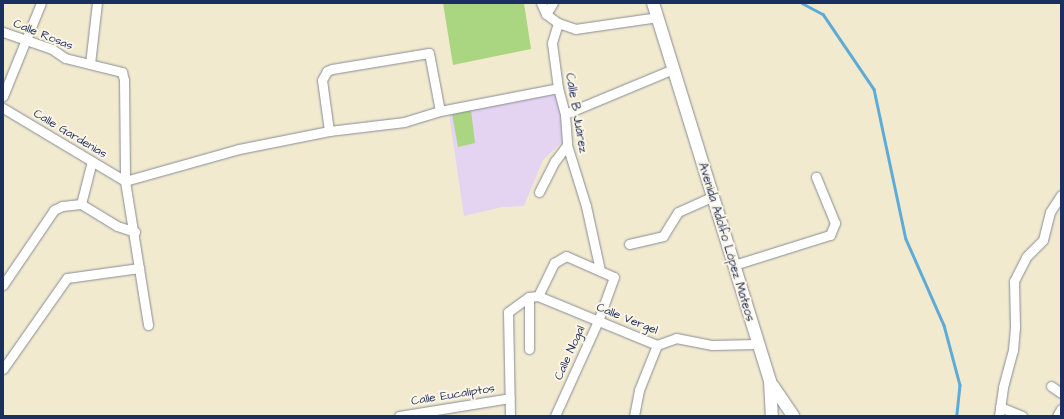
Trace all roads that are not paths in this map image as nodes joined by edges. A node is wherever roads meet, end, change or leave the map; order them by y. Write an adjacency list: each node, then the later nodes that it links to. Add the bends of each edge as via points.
1 (41, 3): 10 (street)
2 (97, 3): 11 (street)
3 (541, 3): 6 (street)
4 (553, 3): 6 (street)
5 (653, 3): 7 (main road, Avenida Adolfo López Mateos)
6 (546, 14): 8 (street)
7 (658, 17): 8 (street, via 575,29); 12 (main road, Avenida Adolfo López Mateos)
8 (558, 23): 13 (street, Calle B Juárez, via 552,43)
9 (3, 32): 10 (street, Calle Rosas)
10 (26, 40): 11 (street, Calle Rosas, via 52,49 65,58); 14 (street)
11 (90, 64): 22 (street, Calle Rosas, via 122,72)
12 (673, 69): 17 (street); 25 (main road, Avenida Adolfo López Mateos)
13 (558, 88): 16 (street); 17 (street, Calle B Juárez)
14 (3, 96)
15 (3, 108): 20 (street, Calle Gardenias)
16 (440, 111): 18 (street, via 404,122); 18 (street, via 429,53 332,69 327,71 322,80)
17 (565, 114): 19 (street, Calle B Juárez)
18 (329, 131): 22 (street, via 238,149)
19 (567, 145): 23 (street, via 555,161); 31 (street, Calle B Juárez, via 586,206)
20 (92, 161): 22 (street, Calle Gardenias); 26 (street)
21 (816, 177): 29 (street, via 835,223 830,235)
22 (125, 181): 27 (street)
23 (539, 192)
24 (1061, 194): 45 (street, via 1050,212 1043,240 1026,258 1014,281 1013,350)
25 (712, 197): 28 (street, via 678,212 663,236); 29 (main road, Avenida Adolfo López Mateos)
26 (81, 204): 27 (street, via 117,226); 32 (street, via 62,206 54,210)
27 (135, 232): 30 (street)
28 (629, 244)
29 (734, 264): 36 (main road, Avenida Adolfo López Mateos)
30 (139, 268): 35 (street); 39 (street, via 67,278)
31 (600, 270): 33 (street, via 566,256 559,258); 34 (street, Calle Nogal, via 614,277)
32 (3, 285)
33 (533, 296): 34 (street, Calle Vergel); 38 (street); 43 (street, via 508,312)
34 (598, 321): 37 (street, Calle Vergel); 48 (street, Calle Nogal)
35 (148, 325)
36 (758, 344): 37 (street, Calle Vergel, via 712,345 676,338); 40 (main road, Avenida Adolfo López Mateos)
37 (657, 345): 49 (street, via 639,390)
38 (530, 349)
39 (3, 369)
40 (770, 381): 50 (main road, Avenida Adolfo López Mateos); 51 (main road)
41 (1051, 386): 42 (street)
42 (1061, 393)
43 (510, 398): 46 (street, Calle Eucaliptos); 47 (street)
44 (1061, 409): 53 (street)
45 (999, 412): 52 (street)
46 (399, 416)
47 (510, 416)
48 (555, 416)
49 (634, 416)
50 (772, 416)
51 (793, 416)
52 (1022, 416)
53 (1057, 416)

